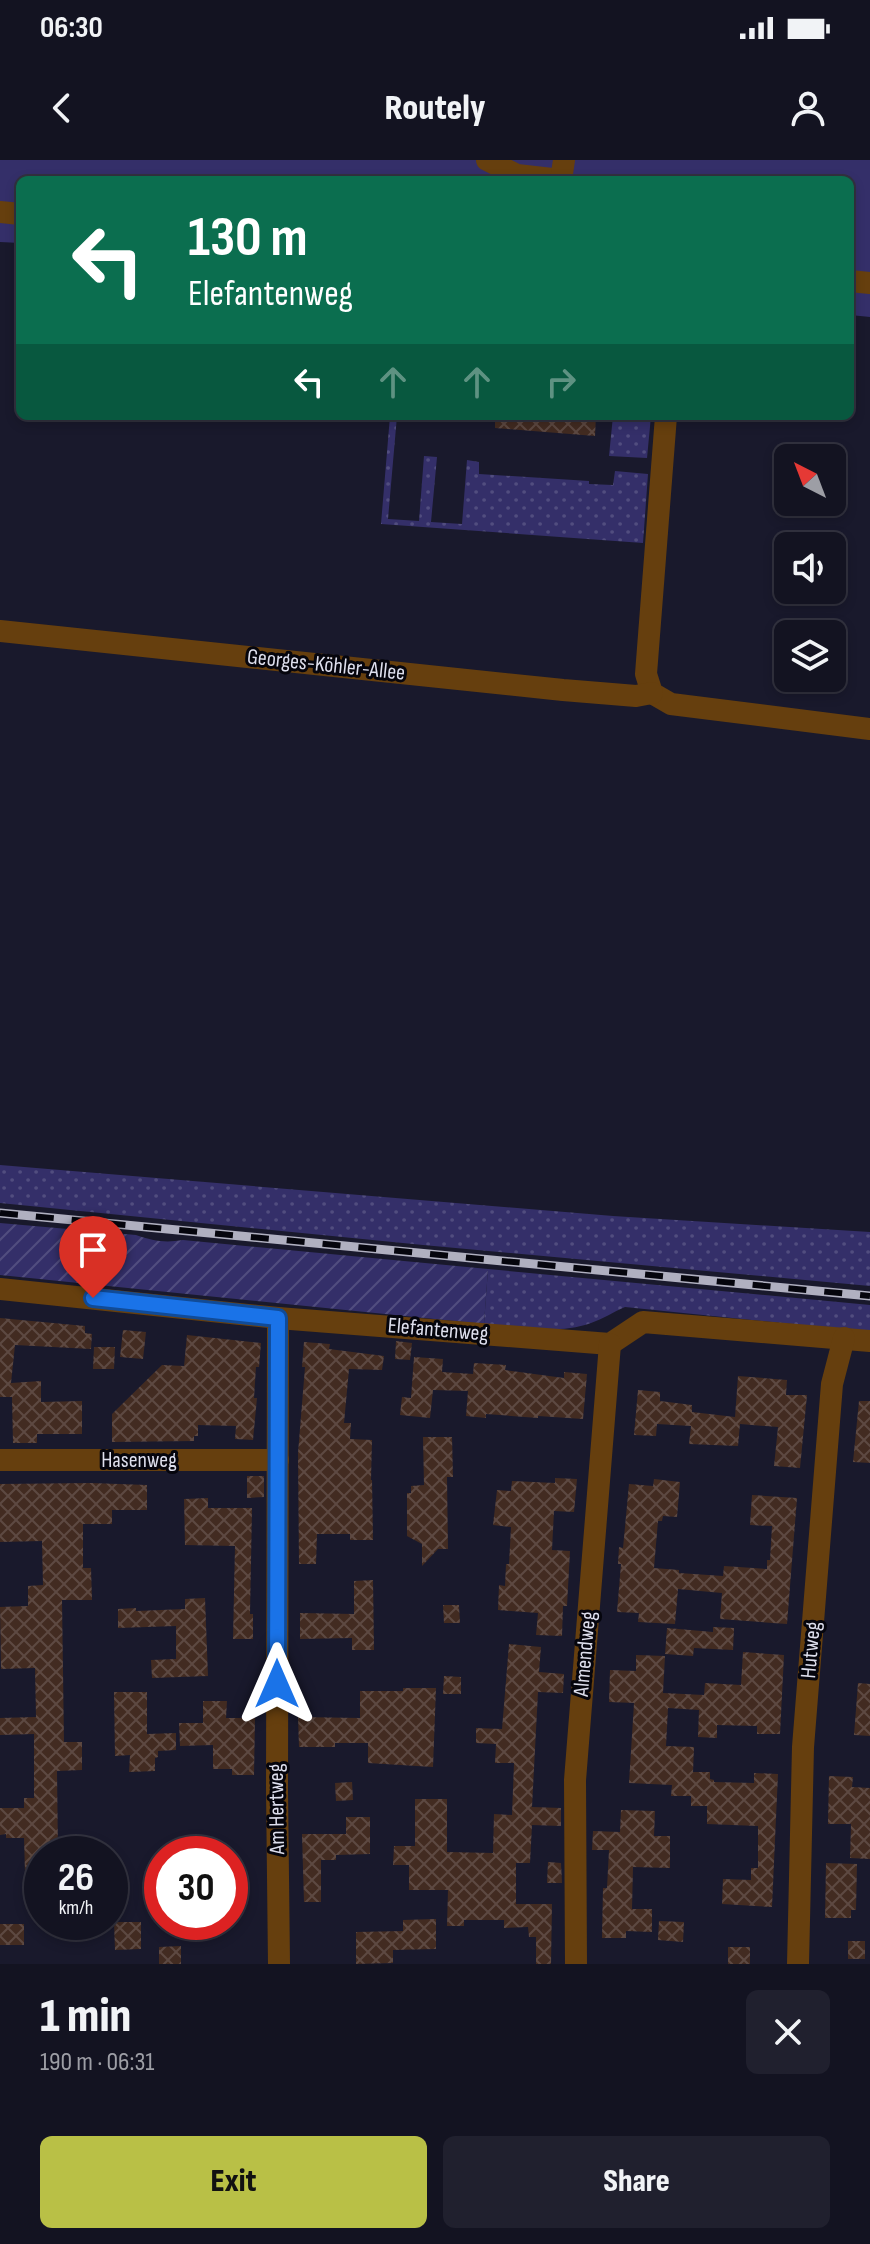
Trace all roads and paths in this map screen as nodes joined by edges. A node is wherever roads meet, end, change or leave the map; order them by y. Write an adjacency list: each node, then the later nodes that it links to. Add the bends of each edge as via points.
1 (487, 160): 2 (street)
2 (526, 176)
3 (666, 420): 5 (street, via 646,674)
4 (0, 631): 5 (street, Georges-Köhler-Allee)
5 (661, 699): 6 (street, Georges-Köhler-Allee)
6 (870, 729)
7 (0, 1289): 8 (street, Elefantenweg)
8 (278, 1318): 11 (street, Elefantenweg); 13 (street, Am Hertweg)
9 (844, 1338): 10 (street); 11 (street, via 643,1322); 16 (street, Hutweg, via 832,1384 803,1747)
10 (870, 1341)
11 (610, 1344): 15 (street, Almendweg, via 575,1780)
12 (0, 1460): 13 (street, Hasenweg)
13 (278, 1460): 14 (street, Am Hertweg)
14 (279, 1964)
15 (576, 1964)
16 (798, 1964)

